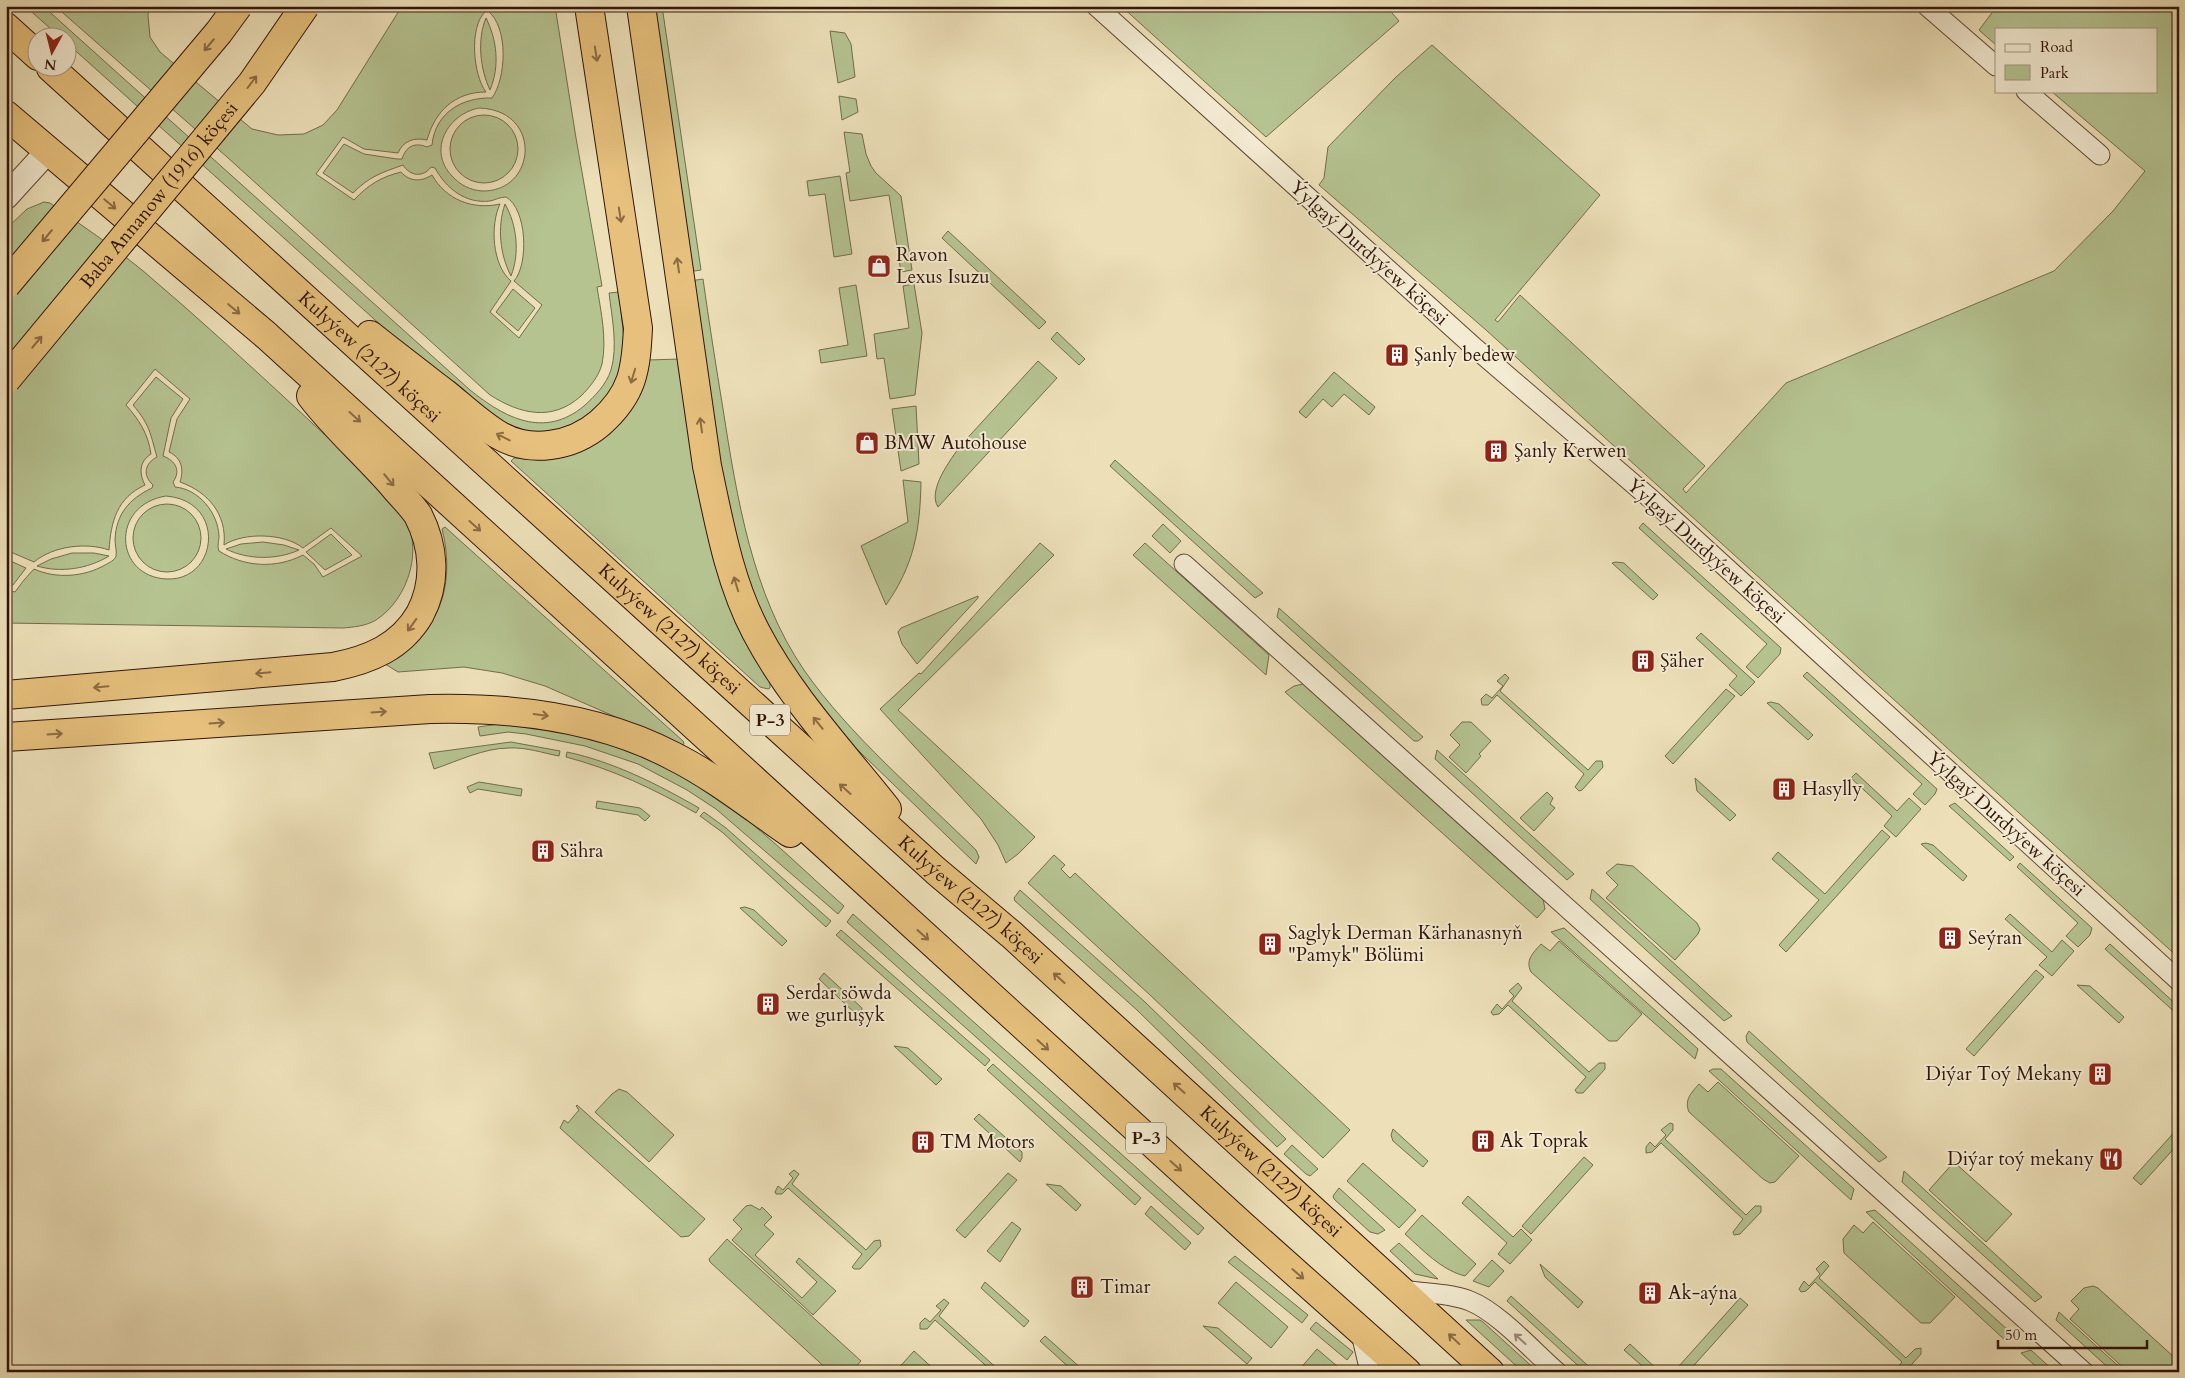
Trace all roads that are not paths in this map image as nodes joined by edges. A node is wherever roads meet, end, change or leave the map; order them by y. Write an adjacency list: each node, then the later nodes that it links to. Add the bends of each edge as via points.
1 (238, 6): 16 (main road, one-way to 16, bridge)
2 (305, 6): 19 (main road, Baba Annanow (1916) köçesi, one-way to 2, bridge, via 252,83)
3 (588, 6): 17 (main road, one-way to 17, via 638,328 632,377 619,403 608,416 580,437 563,443 548,446 511,441 497,434 366,332)
4 (641, 6): 23 (main road, one-way to 4, via 799,699 756,632 740,598 721,533 707,466)
5 (1096, 6): 25 (street, Ýylgaý Durdyýew köçesi, via 1475,348 1651,499)
6 (1927, 6): 9 (street)
7 (6, 27): 8 (main road)
8 (28, 47)
9 (1995, 65)
10 (62, 78): 17 (main road, Kulyýew (2127) köçesi / P-3)
11 (2027, 92): 14 (street)
12 (6, 115): 13 (main road, P-3)
13 (47, 152): 15 (street); 18 (main road, P-3, one-way to 18)
14 (2100, 155)
15 (6, 197)
16 (6, 285)
17 (292, 287): 23 (main road, Kulyýew (2127) köçesi / P-3, one-way to 17)
18 (267, 336): 21 (main road, one-way to 21, via 325,414 417,513 427,534 432,571 430,589 415,623 402,638 374,656 333,667); 24 (main road, P-3, one-way to 24)
19 (6, 380)
20 (1184, 564): 32 (street)
21 (6, 695)
22 (6, 737): 24 (main road, one-way to 24, via 430,709 483,708 553,717 597,726 632,738 691,765)
23 (936, 871): 26 (main road, Kulyýew (2127) köçesi / P-3, one-way to 23, via 1012,935)
24 (887, 902): 27 (main road, P-3, one-way to 27)
25 (2179, 981)
26 (1401, 1290): 30 (main road, Kulyýew (2127) köçesi / P-3, one-way to 26); 31 (street, one-way to 26, via 1486,1308 1452,1296)
27 (1360, 1328): 28 (street); 29 (main road, P-3)
28 (1370, 1372)
29 (1407, 1372)
30 (1490, 1372)
31 (1557, 1372)
32 (2084, 1372)

